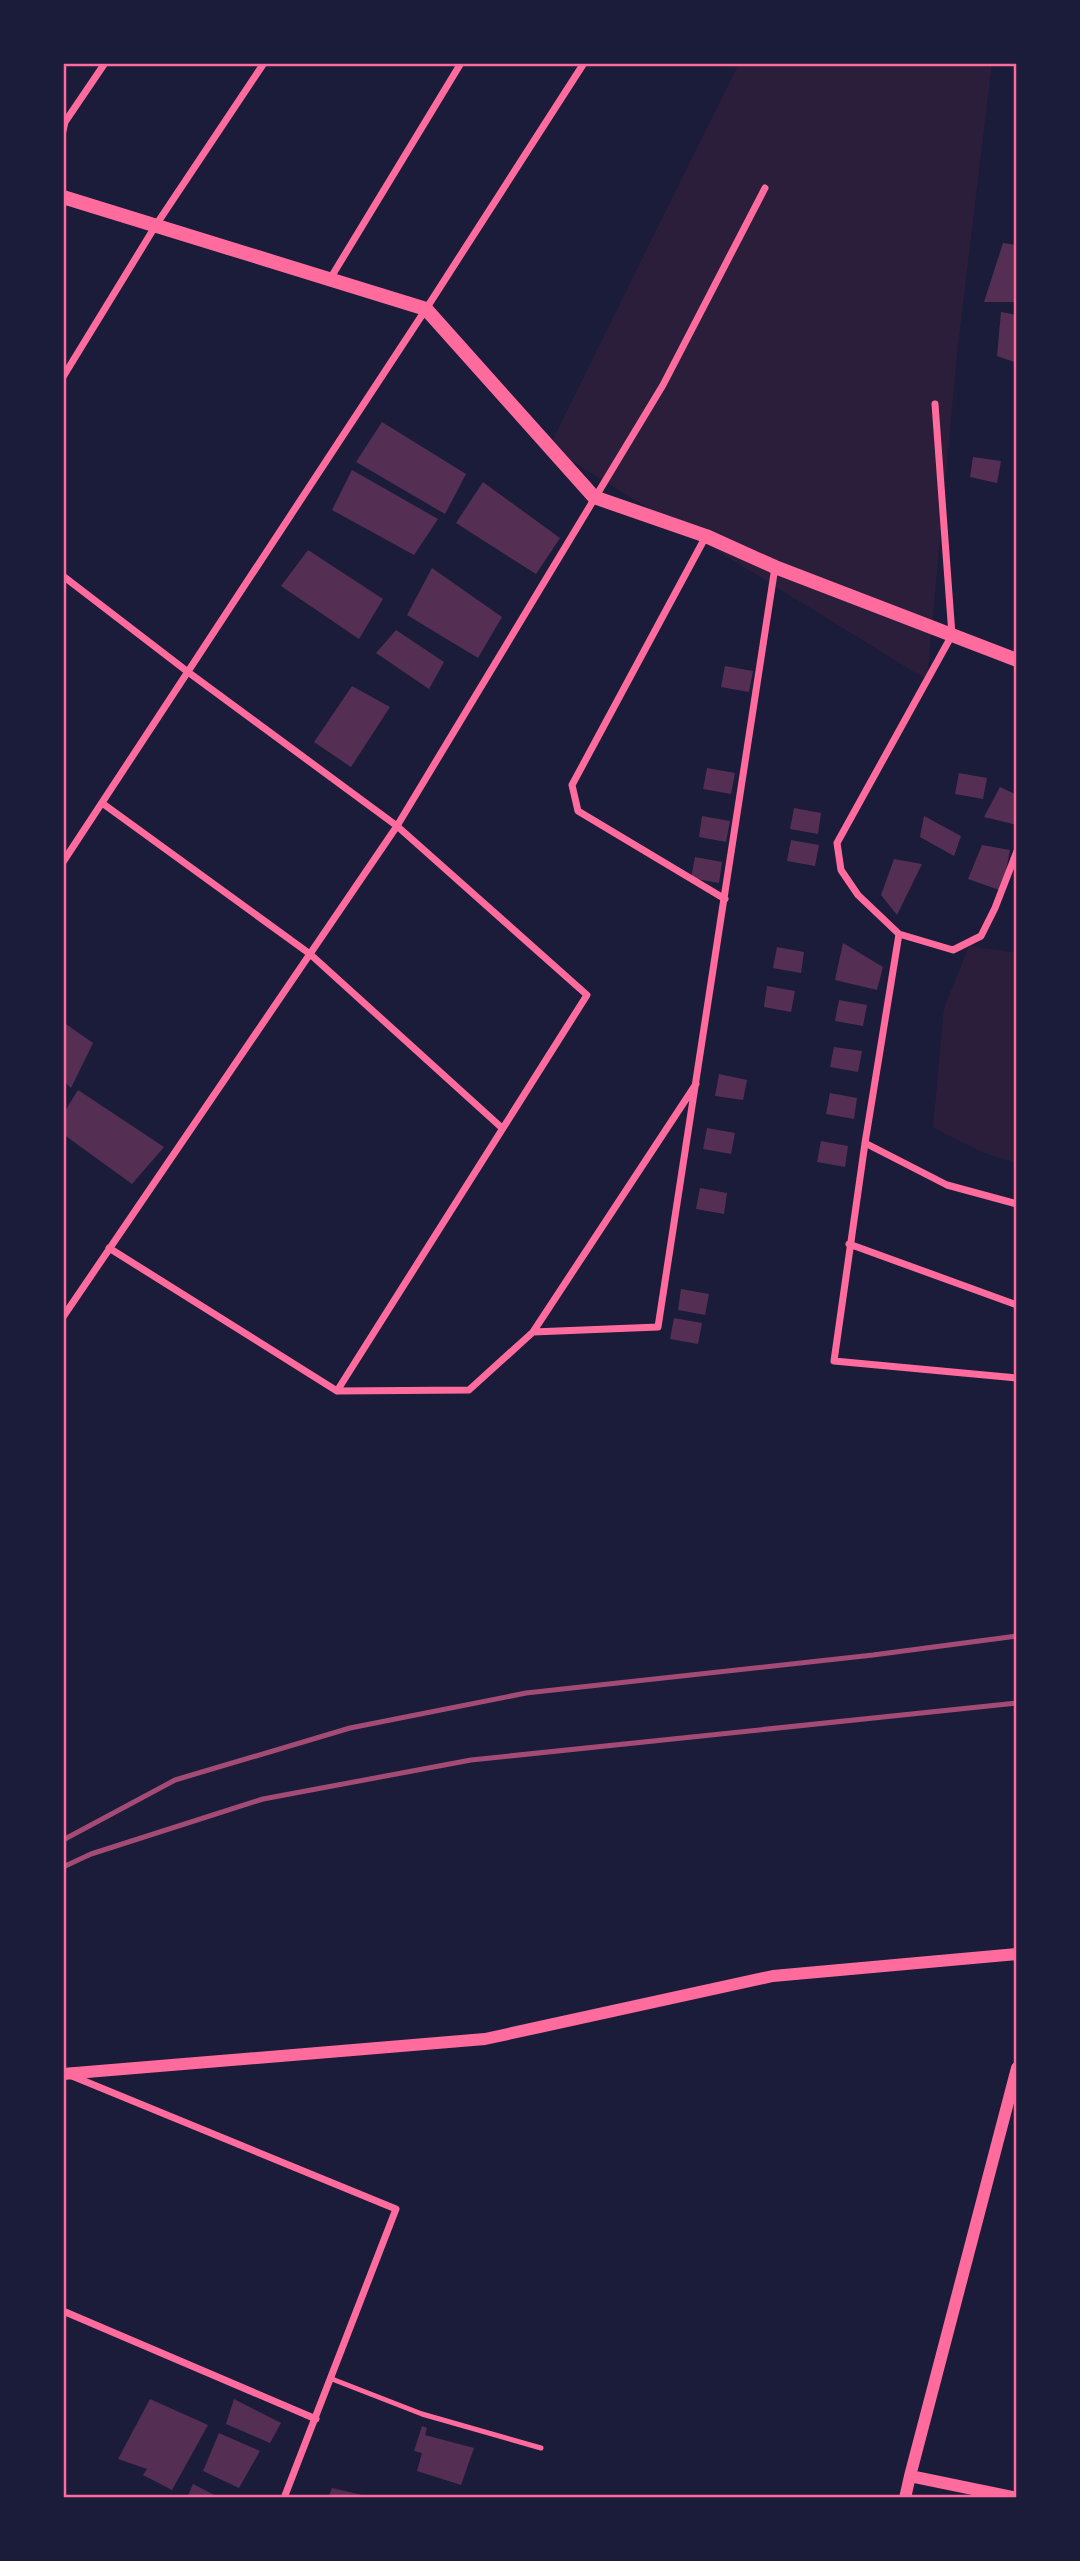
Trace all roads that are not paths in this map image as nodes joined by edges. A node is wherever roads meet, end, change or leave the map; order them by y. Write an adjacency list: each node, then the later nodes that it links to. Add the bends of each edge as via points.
1 (105, 63): 5 (street)
2 (264, 63): 8 (street)
3 (461, 63): 9 (street)
4 (584, 63): 10 (street)
5 (63, 131)
6 (765, 188): 13 (street, via 663,384)
7 (63, 197): 8 (main road)
8 (156, 225): 9 (main road); 11 (street)
9 (330, 279): 10 (main road)
10 (426, 309): 13 (main road); 19 (street)
11 (63, 377)
12 (935, 404): 17 (street)
13 (594, 497): 14 (main road); 21 (street)
14 (706, 536): 15 (main road); 24 (street, via 572,785 578,811)
15 (775, 567): 17 (main road); 24 (street)
16 (63, 576): 19 (street)
17 (952, 635): 18 (main road); 25 (street, via 837,842 847,879)
18 (1017, 660)
19 (188, 672): 20 (street); 21 (street)
20 (102, 803): 23 (street); 26 (street)
21 (397, 826): 26 (street); 28 (street, via 587,995)
22 (1017, 851): 25 (street, via 981,936 953,950)
23 (63, 862)
24 (725, 899): 27 (street)
25 (899, 934): 29 (street)
26 (310, 954): 28 (street); 32 (street)
27 (698, 1081): 35 (street); 35 (street, via 658,1327)
28 (502, 1128): 37 (street)
29 (865, 1143): 30 (street, via 947,1185); 31 (street)
30 (1017, 1204)
31 (849, 1244): 33 (street); 36 (street, via 834,1361)
32 (109, 1248): 34 (street); 37 (street)
33 (1017, 1305)
34 (63, 1317)
35 (533, 1332): 37 (street, via 469,1390)
36 (1017, 1378)
37 (337, 1391)
38 (1017, 1954): 40 (street, via 773,1976 485,2039)
39 (1017, 2068): 45 (street)
40 (64, 2073): 42 (street, via 396,2209)
41 (63, 2311): 43 (street)
42 (332, 2379): 43 (street); 44 (lane, via 422,2414)
43 (316, 2419): 46 (street)
44 (541, 2448)
45 (910, 2476): 47 (street); 48 (street)
46 (284, 2498)
47 (905, 2498)
48 (1017, 2498)

